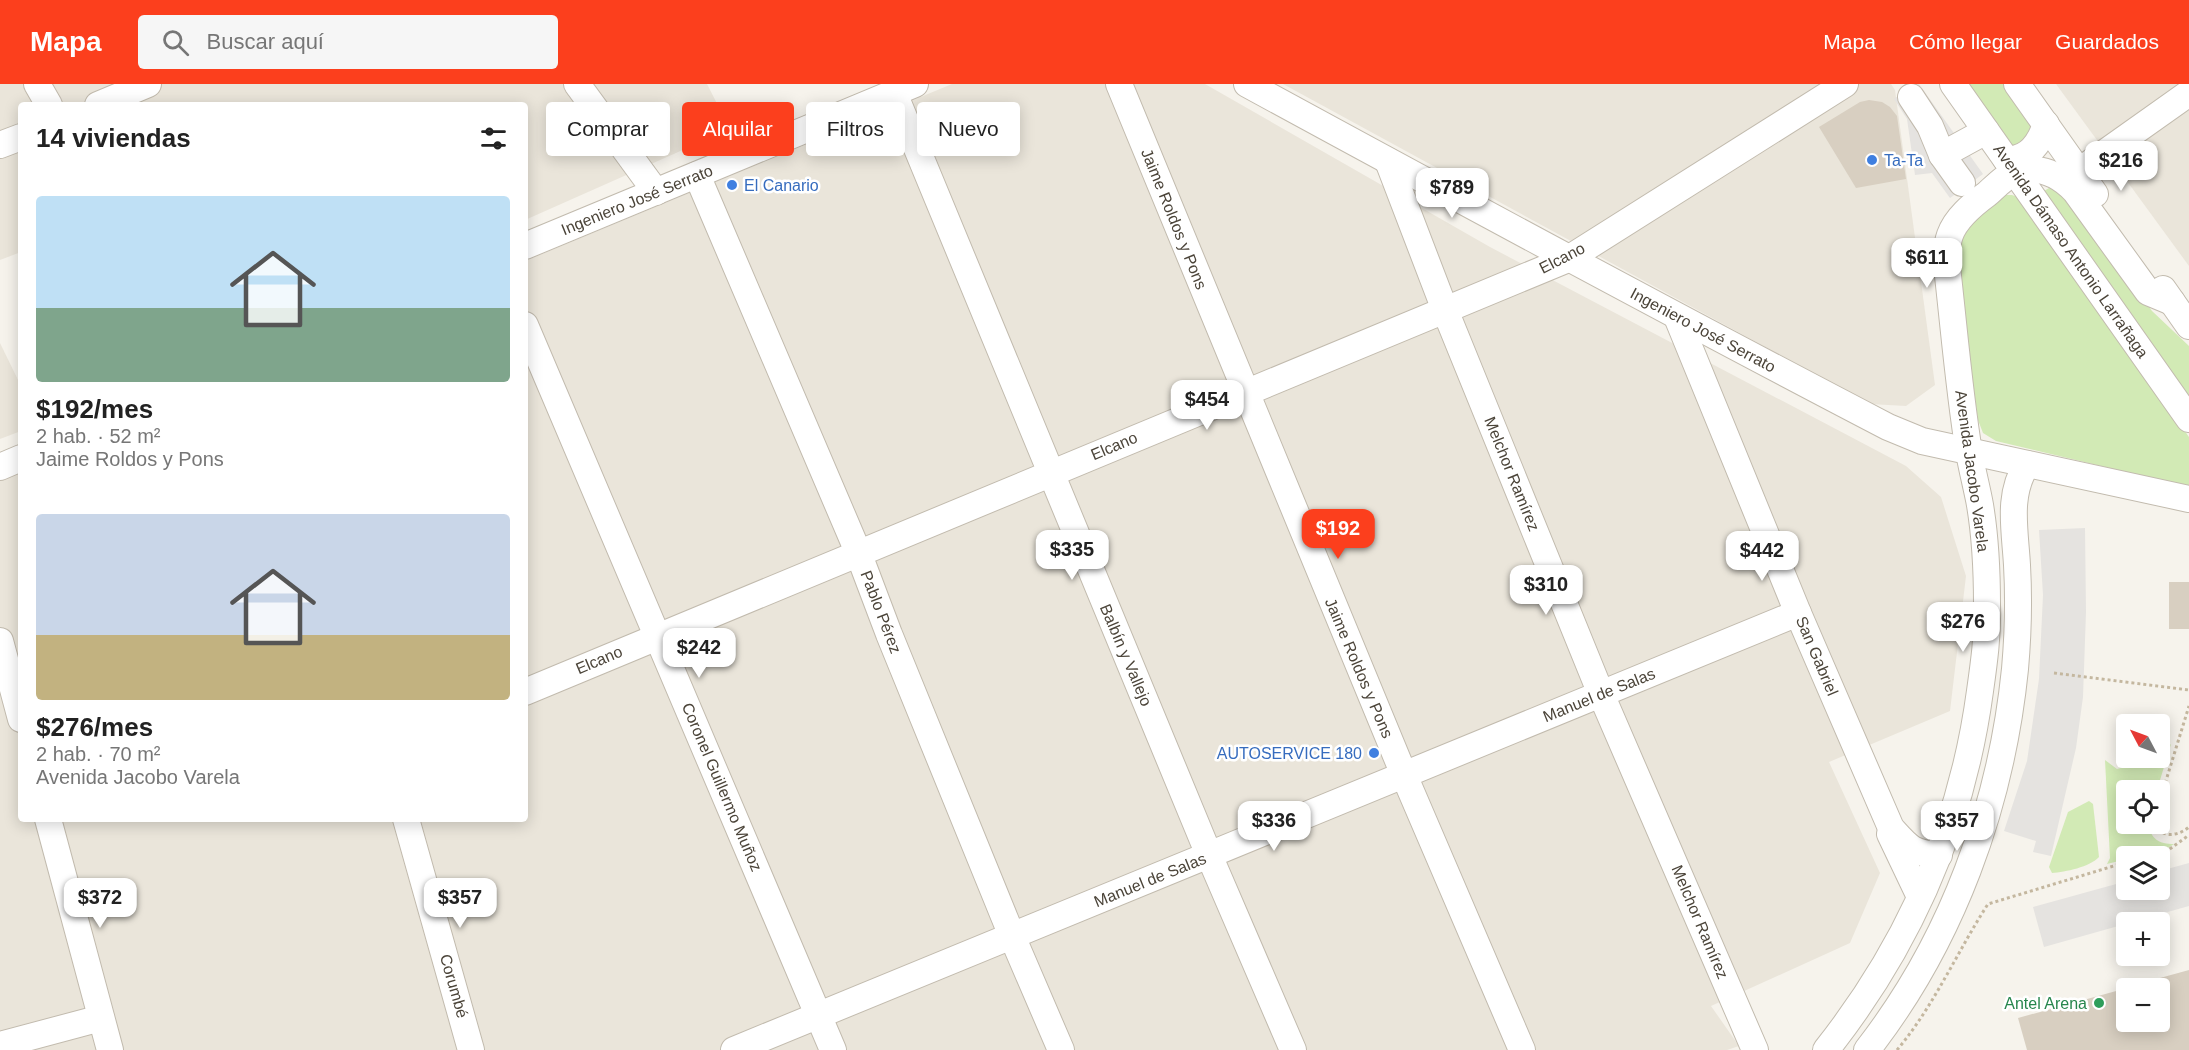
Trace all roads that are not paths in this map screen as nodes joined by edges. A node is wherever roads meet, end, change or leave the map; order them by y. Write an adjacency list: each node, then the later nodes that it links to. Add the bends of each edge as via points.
1 (37, 84): 12 (street)
2 (148, 84): 13 (street)
3 (577, 84): 24 (street)
4 (1119, 84): 32 (street, Jaime Roldos y Pons)
5 (1247, 84): 19 (street, Ingeniero José Serrato)
6 (1845, 84): 26 (street, Elcano)
7 (1953, 84): 15 (street, Avenida Dámaso Antonio Larrañaga)
8 (2017, 84): 14 (street)
9 (904, 88): 22 (street, Ingeniero José Serrato); 38 (street, Balbín y Vallejo)
10 (2189, 93): 21 (street)
11 (1911, 97): 18 (street, via 1930,126)
12 (47, 102)
13 (105, 102)
14 (2046, 124): 20 (street, Avenida Jacobo Varela, via 2036,146); 21 (street)
15 (1986, 131): 18 (street); 20 (street, Avenida Dámaso Antonio Larrañaga)
16 (18, 138): 17 (street)
17 (0, 146)
18 (1942, 155): 23 (street)
19 (1388, 161): 26 (street, Ingeniero José Serrato); 28 (street, Melchor Ramírez)
20 (2010, 166): 27 (street, via 2063,179 2148,292); 33 (street, Avenida Dámaso Antonio Larrañaga); 34 (street, Avenida Jacobo Varela, via 1959,219 1946,249)
21 (2079, 171): 27 (street)
22 (697, 175): 24 (street, Ingeniero José Serrato); 40 (street, Pablo Pérez)
23 (1962, 183)
24 (656, 192): 25 (street, Ingeniero José Serrato)
25 (528, 245)
26 (1568, 259): 28 (street, Elcano); 29 (street, Ingeniero José Serrato)
27 (2172, 302): 30 (street)
28 (1445, 310): 32 (street, Elcano); 45 (street, Melchor Ramírez)
29 (1677, 316): 34 (street, Ingeniero José Serrato, via 1888,427 1922,441); 41 (street, San Gabriel)
30 (2189, 326)
31 (528, 332): 42 (street, Coronel Guillermo Muñoz)
32 (1244, 392): 38 (street, Elcano); 47 (street, Jaime Roldos y Pons)
33 (2189, 419)
34 (1969, 451): 36 (street, Ingeniero José Serrato); 50 (street, Avenida Jacobo Varela, via 1980,507 1986,641 1976,725)
35 (18, 459): 37 (street)
36 (2027, 464): 39 (street, Ingeniero José Serrato); 52 (street, Avenida Jacobo Varela, via 2015,489 2013,516 2018,620 2015,670 2004,747)
37 (0, 467)
38 (1051, 472): 40 (street, Elcano); 53 (street, Balbín y Vallejo)
39 (2189, 499)
40 (858, 552): 42 (street, Elcano); 56 (street, Pablo Pérez)
41 (1798, 613): 45 (street, Manuel de Salas); 51 (street, San Gabriel)
42 (657, 635): 44 (street, Elcano); 57 (street, Coronel Guillermo Muñoz)
43 (0, 641): 46 (street)
44 (528, 691)
45 (1601, 694): 47 (street, Manuel de Salas); 69 (street, Melchor Ramírez)
46 (18, 708)
47 (1404, 775): 53 (street, Manuel de Salas); 68 (street, Jaime Roldos y Pons)
48 (49, 822): 58 (street)
49 (407, 822): 63 (street, Corumbé)
50 (1950, 825): 52 (street); 54 (street, Avenida Jacobo Varela)
51 (1891, 828): 54 (street, San Gabriel, via 1921,854); 55 (street, San Gabriel, via 1889,837)
52 (1980, 838): 61 (street, Avenida Jacobo Varela, via 1945,924)
53 (1209, 855): 56 (street, Manuel de Salas); 67 (street, Balbín y Vallejo)
54 (1939, 855): 55 (street, Avenida Jacobo Varela)
55 (1920, 897): 59 (street, Avenida Jacobo Varela, via 1888,961)
56 (1012, 936): 57 (street, Manuel de Salas); 66 (street, Pablo Pérez)
57 (819, 1015): 64 (street, Manuel de Salas); 65 (street, Coronel Guillermo Muñoz)
58 (101, 1018): 60 (street); 62 (street)
59 (1849, 1021): 61 (street); 70 (street, Avenida Jacobo Varela)
60 (0, 1045)
61 (1882, 1047)
62 (110, 1050)
63 (471, 1050)
64 (734, 1050)
65 (833, 1050)
66 (1061, 1050)
67 (1293, 1050)
68 (1522, 1050)
69 (1755, 1050)
70 (1826, 1050)

